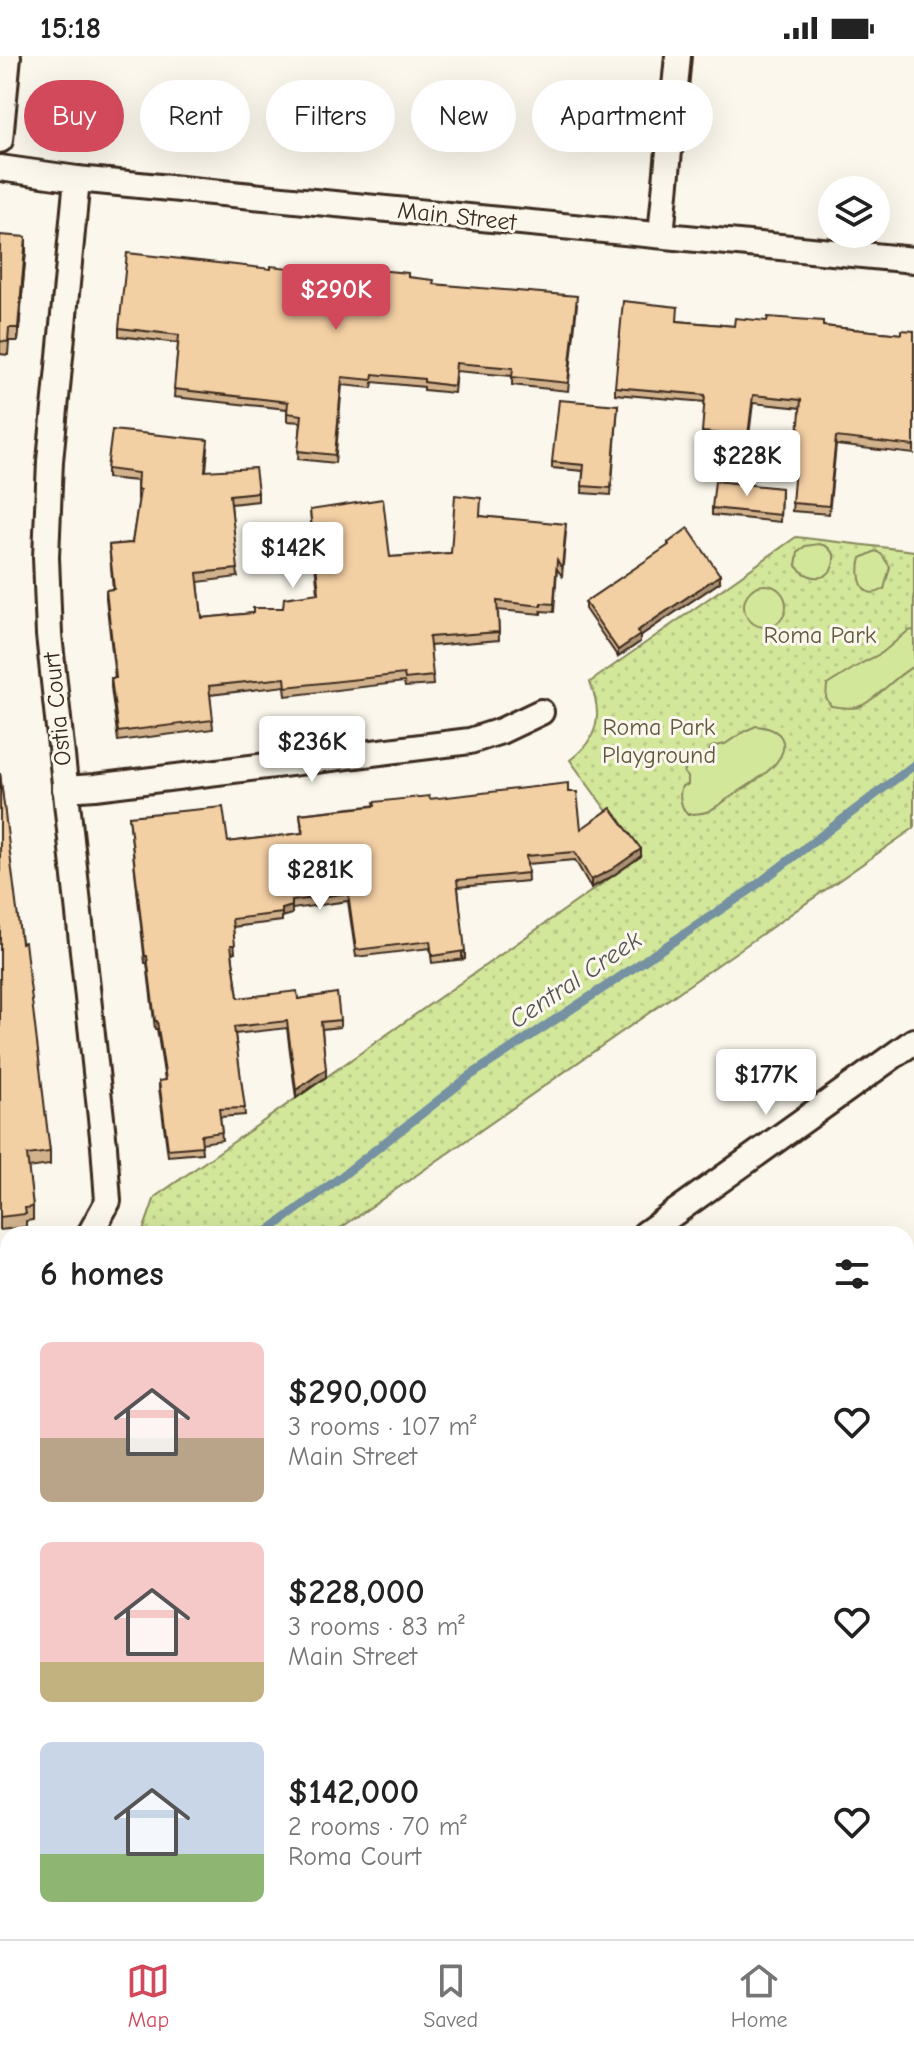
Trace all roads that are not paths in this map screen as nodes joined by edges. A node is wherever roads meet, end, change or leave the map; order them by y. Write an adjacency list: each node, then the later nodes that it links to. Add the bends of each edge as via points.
1 (8, 56): 3 (street)
2 (678, 56): 6 (street)
3 (0, 140)
4 (0, 168): 5 (street, Main Street)
5 (77, 179): 6 (street, Main Street); 9 (street, Ostia Court, via 46,557)
6 (661, 235): 7 (street, Main Street)
7 (914, 260)
8 (541, 712): 9 (street, via 470,741)
9 (65, 789): 11 (street, Ostia Court, via 108,1201)
10 (914, 1041): 12 (street)
11 (94, 1226)
12 (656, 1226)

